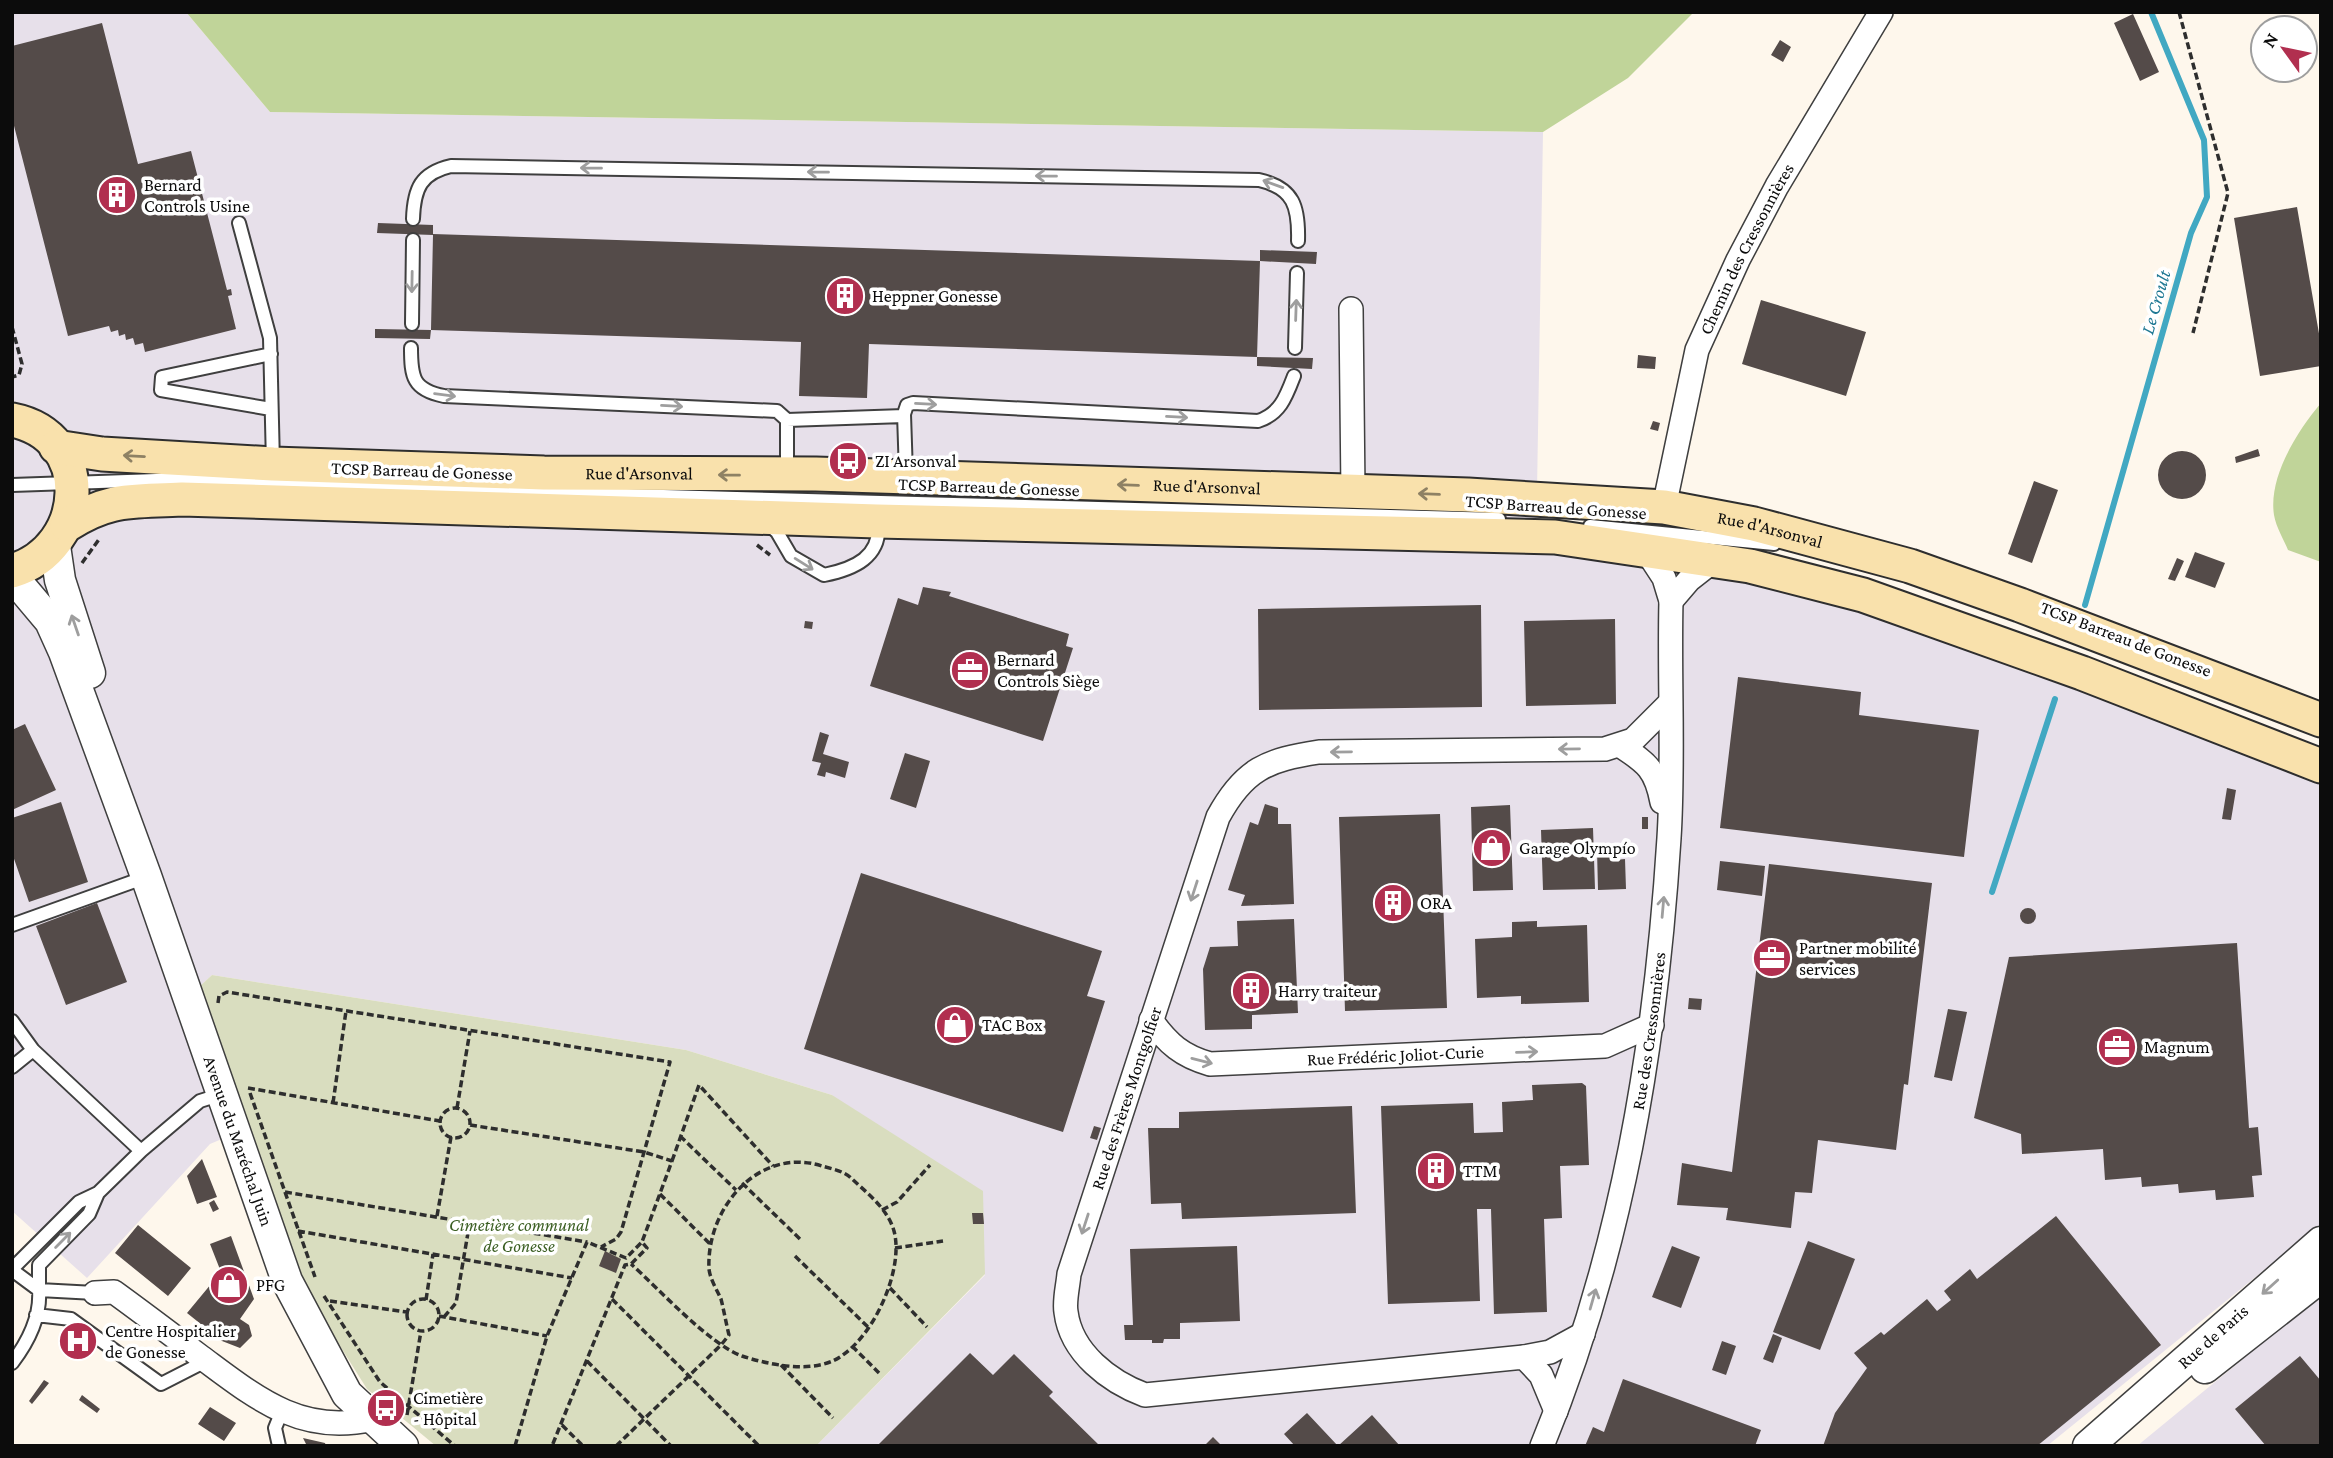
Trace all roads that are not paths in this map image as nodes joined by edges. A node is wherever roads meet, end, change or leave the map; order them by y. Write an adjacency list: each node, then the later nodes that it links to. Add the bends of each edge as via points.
1 (1881, 12): 24 (street, Chemin des Cressonnières, via 1777,186 1697,350)
2 (413, 219): 5 (lane, one-way to 2, via 1295,207 1285,189 1259,180 451,166 431,171 422,181)
3 (239, 223): 11 (lane)
4 (413, 240): 8 (lane, one-way to 8)
5 (1298, 241)
6 (1297, 273): 10 (lane, one-way to 6)
7 (1351, 309): 23 (street)
8 (412, 324)
9 (411, 348): 16 (lane, one-way to 16, via 411,374 419,386 444,396 777,411)
10 (1295, 348)
11 (271, 354): 13 (lane); 13 (lane, via 162,377 161,390)
12 (1294, 376): 15 (lane, one-way to 12, via 907,405 913,403 1258,421 1272,416)
13 (271, 409): 18 (lane)
14 (14, 415): 17 (main road)
15 (904, 416): 16 (lane); 20 (lane)
16 (788, 420): 19 (lane)
17 (56, 447): 18 (main road, Rue d'Arsonval, one-way to 17); 21 (main road)
18 (273, 464): 19 (main road, Rue d'Arsonval, one-way to 18, via 544,473)
19 (787, 474): 20 (main road, Rue d'Arsonval)
20 (906, 478): 23 (main road, Rue d'Arsonval, one-way to 20)
21 (72, 484): 22 (lane, TCSP Barreau de Gonesse); 26 (lane, TCSP Barreau de Gonesse, via 185,480); 29 (main road, via 72,505)
22 (12, 485)
23 (1353, 492): 24 (main road, Rue d'Arsonval, one-way to 23)
24 (1664, 507): 36 (main road, Rue d'Arsonval, via 1754,524 1910,566 2032,609)
25 (757, 516): 27 (main road, Rue d'Arsonval); 27 (lane, one-way to 27, via 777,532 791,555 824,575 868,559 880,538); 29 (main road, Rue d'Arsonval, via 183,499 93,508)
26 (1514, 520)
27 (877, 522): 30 (main road, Rue d'Arsonval, via 1534,536)
28 (1569, 524): 31 (lane, TCSP Barreau de Gonesse)
29 (61, 535): 32 (main road, Rue d'Arsonval, via 42,558); 37 (street, Avenue du Maréchal Juin, one-way to 29, via 86,655 60,580)
30 (1645, 549): 31 (main road, Rue d'Arsonval); 33 (street, Rue des Cressonnières, via 1664,578)
31 (1712, 550): 33 (street); 36 (main road, Rue d'Arsonval, via 1750,566 1863,595 2082,673)
32 (12, 574): 37 (street, Avenue du Maréchal Juin, via 50,621)
33 (1671, 601): 34 (street, Rue des Cressonnières)
34 (1669, 704): 35 (street, Rue des Frères Montgolfier, via 1650,726); 38 (street, Rue des Cressonnières)
35 (1621, 746): 38 (street, via 1650,766 1659,784); 41 (street, Rue des Frères Montgolfier, one-way to 41, via 1319,752 1281,758 1255,771 1230,796 1218,817)
36 (2319, 746)
37 (122, 810): 39 (street, Avenue du Maréchal Juin)
38 (1669, 836): 43 (street, Rue des Cressonnières, one-way to 38)
39 (146, 876): 40 (lane); 46 (street, Avenue du Maréchal Juin)
40 (12, 925)
41 (1151, 1020): 43 (street, Rue Frédéric Joliot-Curie, one-way to 43, via 1166,1042 1187,1057 1210,1065 1605,1046); 56 (street, Rue des Frères Montgolfier, one-way to 56, via 1069,1274 1065,1312 1078,1346 1090,1360 1113,1380 1145,1395)
42 (12, 1021): 44 (lane)
43 (1652, 1026): 55 (street, Rue des Cressonnières, one-way to 43, via 1640,1102)
44 (33, 1050): 45 (lane); 47 (lane)
45 (12, 1067)
46 (238, 1086): 47 (lane, via 200,1101); 61 (street, Avenue du Maréchal Juin, via 287,1282 347,1394)
47 (141, 1150): 48 (lane)
48 (98, 1193): 50 (lane, via 79,1202); 52 (lane, one-way to 48, via 39,1265 89,1214)
49 (2321, 1242): 62 (street, Rue de Paris, one-way to 62)
50 (12, 1269): 52 (lane)
51 (2321, 1277): 62 (street, Rue de Paris, via 2213,1363)
52 (39, 1290): 53 (lane); 54 (lane)
53 (95, 1293): 57 (street, via 114,1292)
54 (36, 1315): 57 (lane, via 71,1320 161,1384); 58 (lane, via 27,1343)
55 (1583, 1334): 56 (street, Rue des Frères Montgolfier, via 1550,1352); 60 (street, Rue des Cressonnières)
56 (1524, 1357): 60 (street, via 1541,1375)
57 (206, 1361): 59 (street)
58 (12, 1363)
59 (282, 1411): 61 (street, via 319,1423 347,1425); 64 (lane, via 275,1428)
60 (1556, 1411): 65 (street, Rue des Cressonnières)
61 (372, 1419): 63 (street, Avenue du Maréchal Juin)
62 (2098, 1438)
63 (398, 1442)
64 (279, 1446)
65 (1542, 1446)

